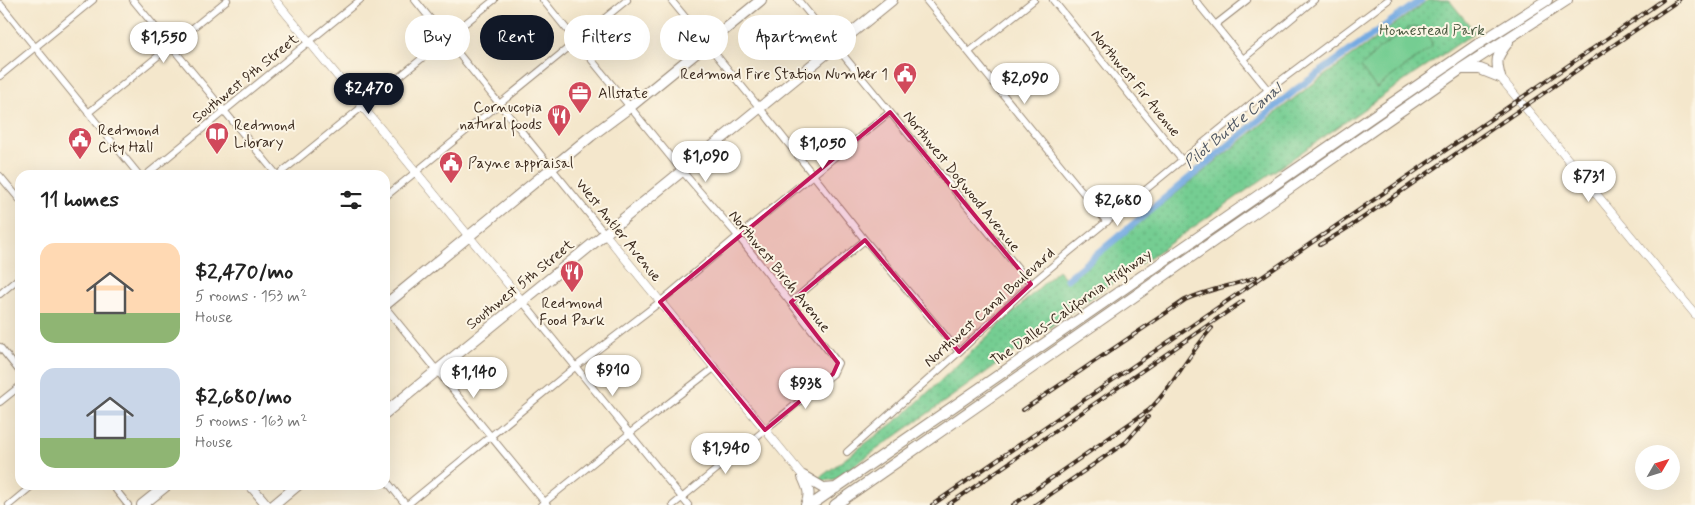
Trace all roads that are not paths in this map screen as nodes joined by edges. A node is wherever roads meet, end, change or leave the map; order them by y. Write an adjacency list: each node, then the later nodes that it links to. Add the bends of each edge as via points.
1 (93, 0): 36 (street)
2 (133, 0): 35 (street)
3 (227, 0): 35 (street)
4 (276, 0): 34 (street)
5 (360, 0): 34 (street, Southwest 9th Street)
6 (415, 0): 24 (street, West Antler Avenue)
7 (494, 0): 28 (street)
8 (544, 0): 29 (street, Northwest Birch Avenue)
9 (627, 0): 25 (street)
10 (671, 0): 26 (street)
11 (761, 0): 31 (main road)
12 (798, 0): 27 (street, Northwest Dogwood Avenue)
13 (892, 0): 32 (main road, Southwest 5th Street)
14 (926, 0): 38 (street)
15 (1034, 0): 38 (street)
16 (1053, 0): 58 (street, Northwest Fir Avenue)
17 (1195, 0): 30 (street)
18 (1247, 0): 30 (street)
19 (1314, 0): 39 (street)
20 (1388, 0): 50 (street, Northwest Canal Boulevard)
21 (1547, 0): 100 (main road, The Dalles-California Highway, via 1478,44)
22 (1567, 0): 33 (main road, The Dalles-California Highway)
23 (0, 4): 36 (street)
24 (427, 15)
25 (609, 15)
26 (683, 15)
27 (810, 15)
28 (470, 20)
29 (564, 25)
30 (1215, 25): 39 (street)
31 (728, 28)
32 (856, 29)
33 (1513, 34): 47 (main road, The Dalles-California Highway); 49 (main road, via 1498,55)
34 (309, 42): 52 (street); 55 (street, Southwest 9th Street)
35 (171, 45): 55 (street); 57 (street)
36 (35, 47): 48 (street); 57 (street)
37 (564, 52): 51 (street)
38 (969, 52): 70 (street)
39 (1243, 59): 50 (street)
40 (420, 60): 52 (street)
41 (464, 60): 51 (street, West Antler Avenue)
42 (592, 60): 53 (street, Northwest Birch Avenue)
43 (688, 60): 53 (main road)
44 (720, 60): 54 (street)
45 (818, 60): 54 (main road, Southwest 5th Street)
46 (847, 60): 56 (street, Northwest Dogwood Avenue)
47 (1461, 69): 49 (main road, via 1480,69); 107 (main road, The Dalles-California Highway)
48 (0, 76)
49 (1500, 77): 82 (street)
50 (1268, 90): 58 (street, Northwest Canal Boulevard)
51 (499, 104): 59 (street, West Antler Avenue); 65 (street)
52 (362, 106): 63 (street); 65 (street)
53 (630, 107): 59 (main road); 64 (street, Northwest Birch Avenue)
54 (759, 107): 64 (main road, Southwest 5th Street); 66 (street)
55 (224, 111): 61 (street, Southwest 9th Street); 62 (street)
56 (890, 112): 66 (street); 76 (street, Northwest Dogwood Avenue)
57 (88, 113): 60 (street)
58 (1182, 159): 70 (street, Northwest Canal Boulevard)
59 (552, 168): 71 (street, West Antler Avenue); 72 (main road)
60 (135, 170)
61 (152, 170)
62 (274, 170)
63 (284, 170)
64 (682, 171): 71 (main road, Southwest 5th Street); 73 (street, Northwest Birch Avenue)
65 (415, 172): 68 (street); 72 (street)
66 (813, 174): 73 (street); 74 (street)
67 (2, 181): 69 (street)
68 (390, 193)
69 (15, 195)
70 (1107, 222): 76 (street, Northwest Canal Boulevard)
71 (605, 234): 79 (main road, Southwest 5th Street); 80 (street, West Antler Avenue)
72 (469, 236): 78 (main road); 79 (street)
73 (738, 236): 80 (street); 81 (street, Northwest Birch Avenue)
74 (865, 240): 81 (street); 86 (street)
75 (15, 281): 77 (street)
76 (1031, 284): 86 (street, Northwest Canal Boulevard)
77 (0, 294)
78 (390, 302)
79 (522, 302): 88 (street); 90 (main road, Southwest 5th Street)
80 (660, 302): 88 (street); 89 (street, West Antler Avenue)
81 (791, 302): 94 (street, Northwest Birch Avenue, via 838,363 833,374)
82 (1692, 305): 84 (street)
83 (390, 312): 90 (street)
84 (1695, 314)
85 (0, 347): 87 (street)
86 (959, 352): 97 (street, Northwest Canal Boulevard)
87 (15, 366)
88 (575, 367): 95 (street); 96 (street)
89 (714, 368): 94 (street, West Antler Avenue); 95 (street)
90 (437, 371): 93 (main road, Southwest 5th Street); 96 (street)
91 (15, 390): 92 (street)
92 (0, 402)
93 (390, 410)
94 (765, 430): 98 (street, West Antler Avenue); 106 (street)
95 (630, 433): 106 (street); 108 (street)
96 (490, 436): 108 (street); 114 (street)
97 (846, 452)
98 (803, 476): 100 (main road, via 825,489); 117 (main road, via 810,492)
99 (390, 485): 114 (street)
100 (837, 488): 118 (main road, The Dalles-California Highway)
101 (27, 490): 109 (street)
102 (116, 490): 110 (street)
103 (161, 490): 111 (main road)
104 (254, 490): 112 (main road)
105 (292, 490): 113 (main road)
106 (682, 498): 115 (street); 116 (street)
107 (847, 500): 119 (main road, The Dalles-California Highway)
108 (544, 504)
109 (9, 505)
110 (128, 505)
111 (142, 505)
112 (267, 505)
113 (274, 505)
114 (407, 505)
115 (674, 505)
116 (688, 505)
117 (806, 505)
118 (811, 505)
119 (835, 505)

